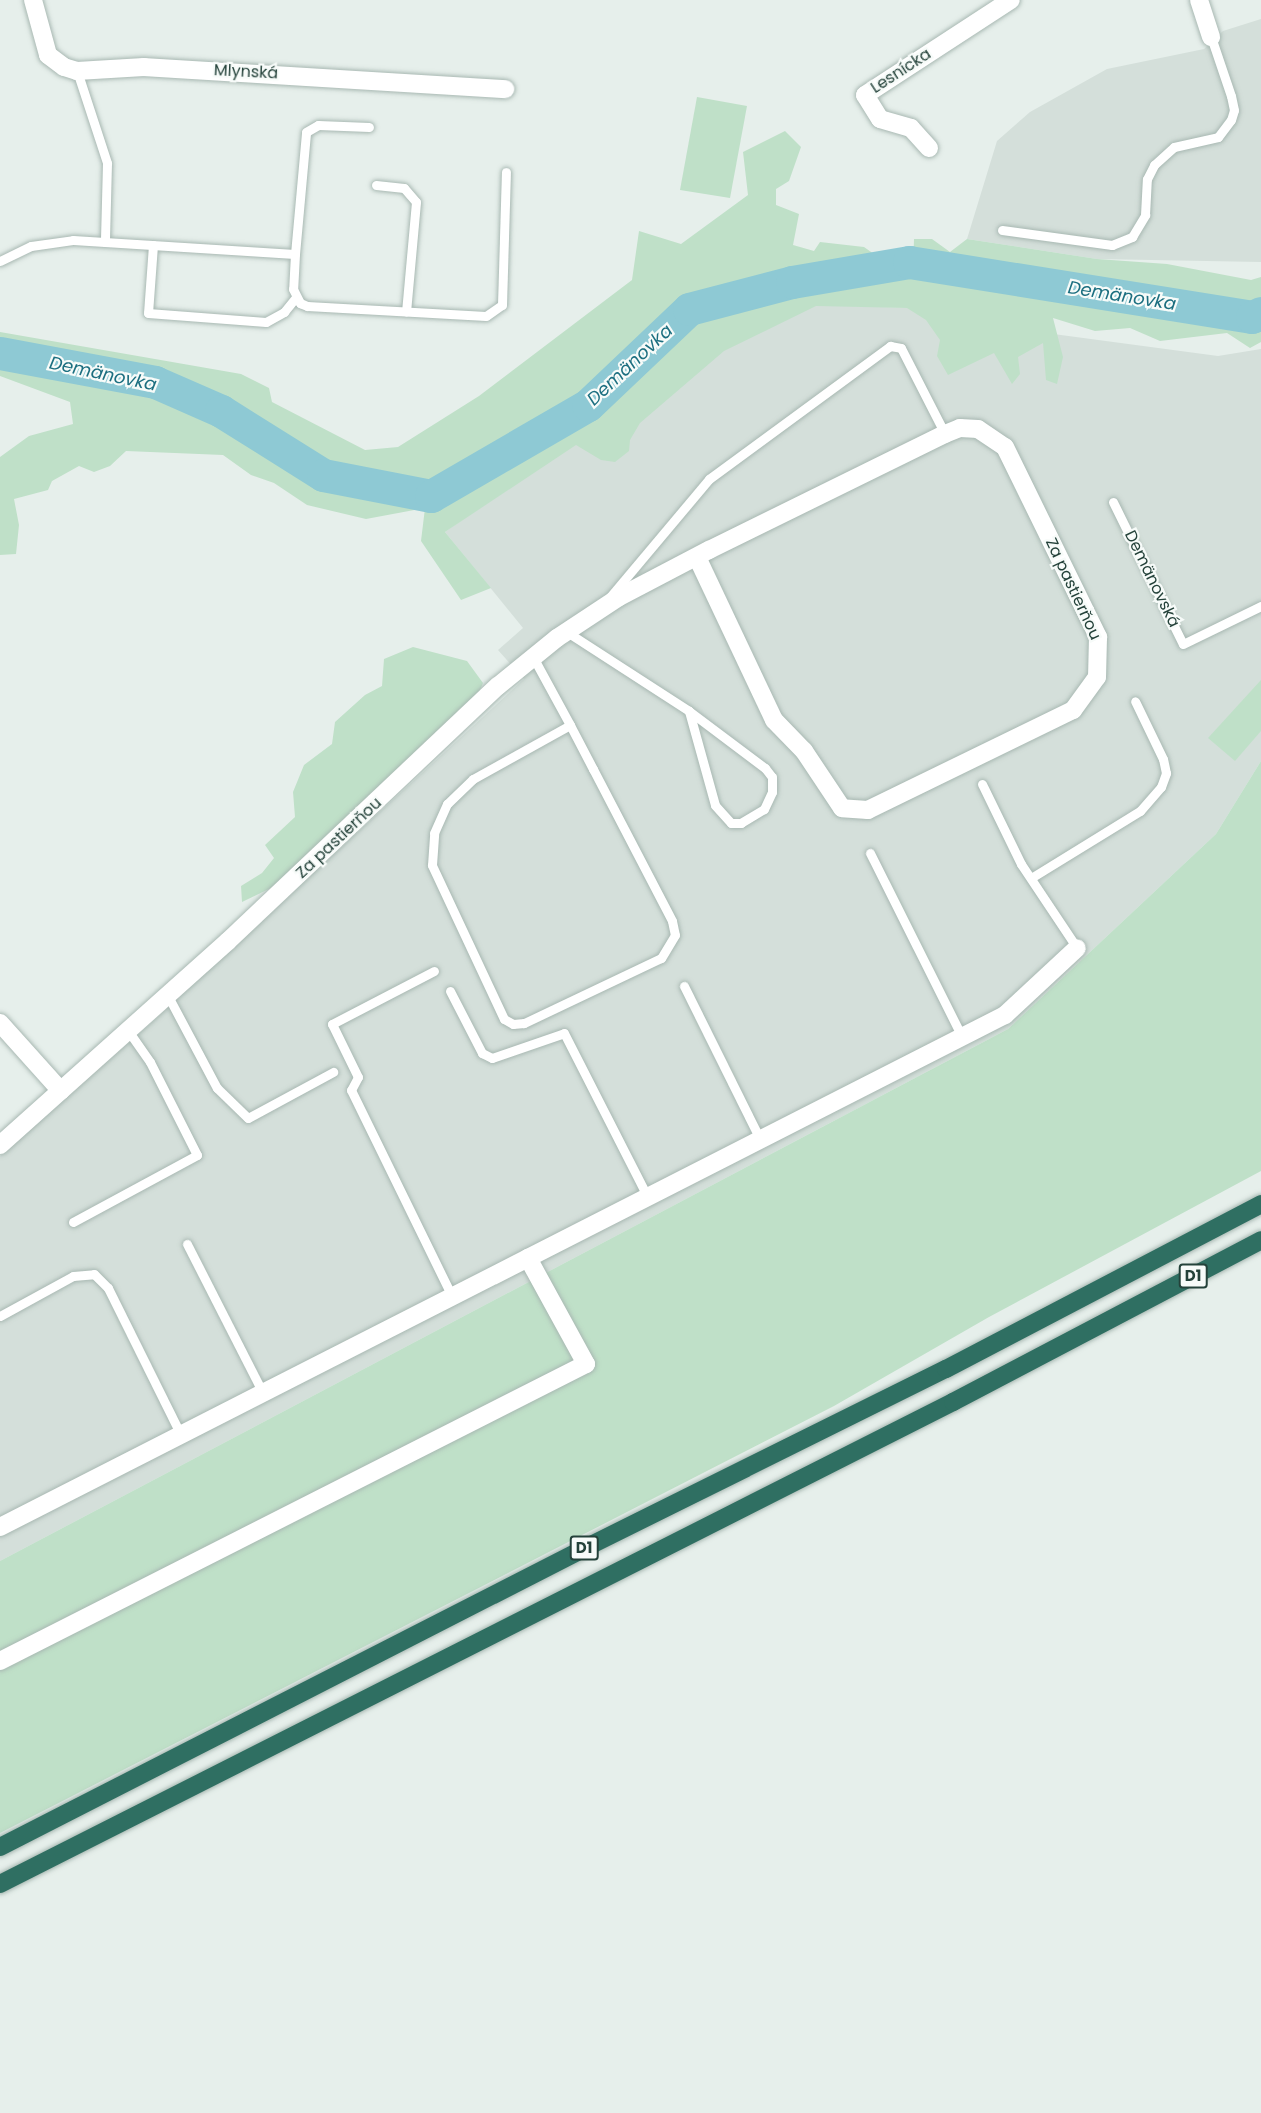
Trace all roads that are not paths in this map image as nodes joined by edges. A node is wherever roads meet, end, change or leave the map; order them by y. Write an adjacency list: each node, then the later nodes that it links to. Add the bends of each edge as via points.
1 (33, 0): 5 (street, via 48,55)
2 (1011, 0): 8 (street, Lesnícka, via 865,95 880,119 911,128)
3 (1199, 0): 4 (street)
4 (1211, 37): 11 (lane, via 1233,103 1231,120 1218,137 1174,147 1154,165 1147,179 1145,214 1132,237 1112,245)
5 (77, 71): 6 (street, Mlynská, via 144,67); 12 (lane, via 107,163)
6 (505, 88)
7 (369, 127): 14 (lane, via 318,125 306,132)
8 (929, 148)
9 (506, 172): 17 (lane, via 501,304 497,310 486,316)
10 (376, 185): 17 (lane, via 404,188 416,202)
11 (1002, 230)
12 (105, 242): 13 (lane); 15 (lane, via 49,241)
13 (153, 245): 14 (lane); 16 (lane, via 148,313 266,322 274,320)
14 (295, 254): 16 (lane)
15 (0, 261)
16 (296, 297): 17 (lane, via 307,306)
17 (406, 312)
18 (945, 434): 20 (street, Za pastierňou); 20 (street, Za pastierňou, via 960,428 978,429 1005,447 1098,638 1097,677 1073,710 868,810 842,808 804,751 774,720); 21 (lane, via 901,348 890,346 709,479)
19 (1113, 502): 22 (lane, Demänovská, via 1183,644)
20 (697, 557): 21 (street, Za pastierňou)
21 (603, 606): 23 (street, Za pastierňou)
22 (1261, 606)
23 (567, 632): 24 (street, Za pastierňou); 26 (lane)
24 (534, 657): 27 (lane); 35 (street, Za pastierňou)
25 (1135, 701): 30 (lane, via 1163,759 1166,773 1161,787 1140,811)
26 (689, 711): 26 (lane, via 772,777 772,792 764,809 741,823 732,823 715,806)
27 (570, 725): 27 (lane, via 672,921 675,935 661,958 524,1023 513,1024 504,1019 432,865 434,832 447,804 473,779)
28 (982, 784): 30 (lane)
29 (870, 853): 38 (lane)
30 (1031, 878): 31 (lane)
31 (1077, 948): 38 (street, via 1005,1015)
32 (434, 971): 51 (lane, via 332,1024 358,1077 351,1090)
33 (684, 986): 41 (lane)
34 (450, 992): 44 (lane, via 482,1053 492,1058 564,1033)
35 (168, 996): 37 (street, Za pastierňou); 39 (lane, via 218,1088 248,1118)
36 (0, 1023): 40 (street)
37 (128, 1031): 40 (street, Za pastierňou); 46 (lane, via 150,1062 197,1155)
38 (962, 1037): 41 (street)
39 (333, 1072)
40 (61, 1091): 42 (street, Za pastierňou)
41 (760, 1139): 44 (street)
42 (0, 1145)
43 (1261, 1193): 49 (highway)
44 (647, 1196): 50 (street)
45 (1261, 1204): 49 (highway, D1)
46 (73, 1222)
47 (1261, 1240): 58 (highway, D1, via 953,1402)
48 (187, 1244): 53 (lane)
49 (1170, 1253): 57 (highway, D1)
50 (528, 1258): 51 (street); 56 (street, via 586,1364)
51 (452, 1296): 53 (street)
52 (0, 1316): 54 (lane, via 73,1276 94,1274 102,1280)
53 (263, 1393): 54 (street)
54 (181, 1435): 55 (street)
55 (0, 1527)
56 (0, 1662)
57 (0, 1847)
58 (0, 1884)

